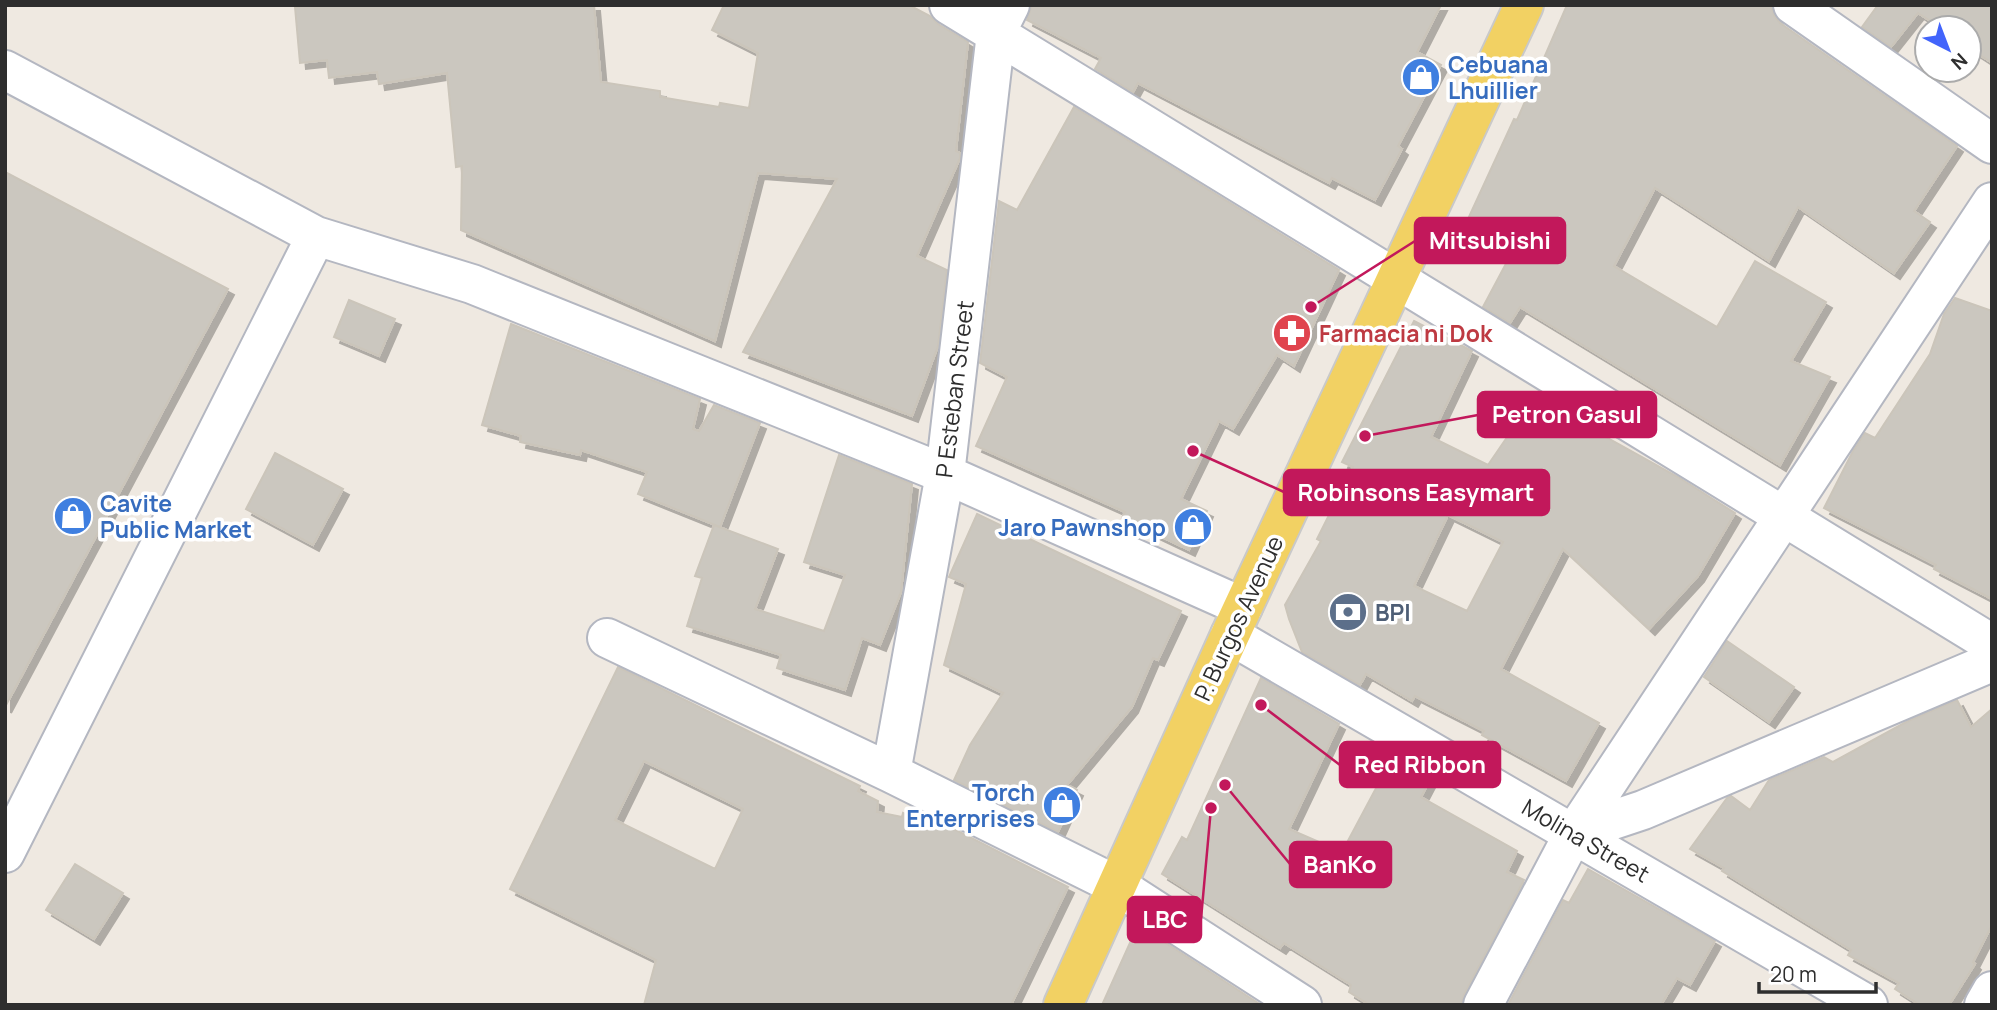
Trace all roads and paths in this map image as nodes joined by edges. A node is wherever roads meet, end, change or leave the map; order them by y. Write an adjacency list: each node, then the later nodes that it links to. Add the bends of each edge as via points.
1 (949, 5): 4 (street)
2 (1524, 5): 9 (main road, P. Burgos Avenue)
3 (1793, 5): 6 (street)
4 (1003, 19): 9 (street); 10 (street, P Esteban Street)
5 (5, 70): 8 (street, Molina Street)
6 (1992, 144)
7 (1992, 202): 11 (street)
8 (317, 236): 10 (street, Molina Street, via 472,284); 18 (street)
9 (1395, 280): 11 (street); 12 (main road, P. Burgos Avenue)
10 (945, 474): 12 (street, Molina Street); 16 (street, P Esteban Street)
11 (1785, 516): 14 (street); 17 (street)
12 (1236, 621): 17 (street, Molina Street); 19 (main road, P. Burgos Avenue)
13 (607, 638): 16 (street)
14 (1992, 644)
15 (1992, 662): 17 (street, via 1643,810)
16 (891, 773): 19 (street)
17 (1574, 833): 23 (street); 24 (street, Molina Street)
18 (5, 853)
19 (1116, 885): 21 (main road, P. Burgos Avenue); 22 (street)
20 (1992, 990): 25 (street)
21 (1063, 1005)
22 (1302, 1005)
23 (1483, 1005)
24 (1868, 1005)
25 (1984, 1005)

